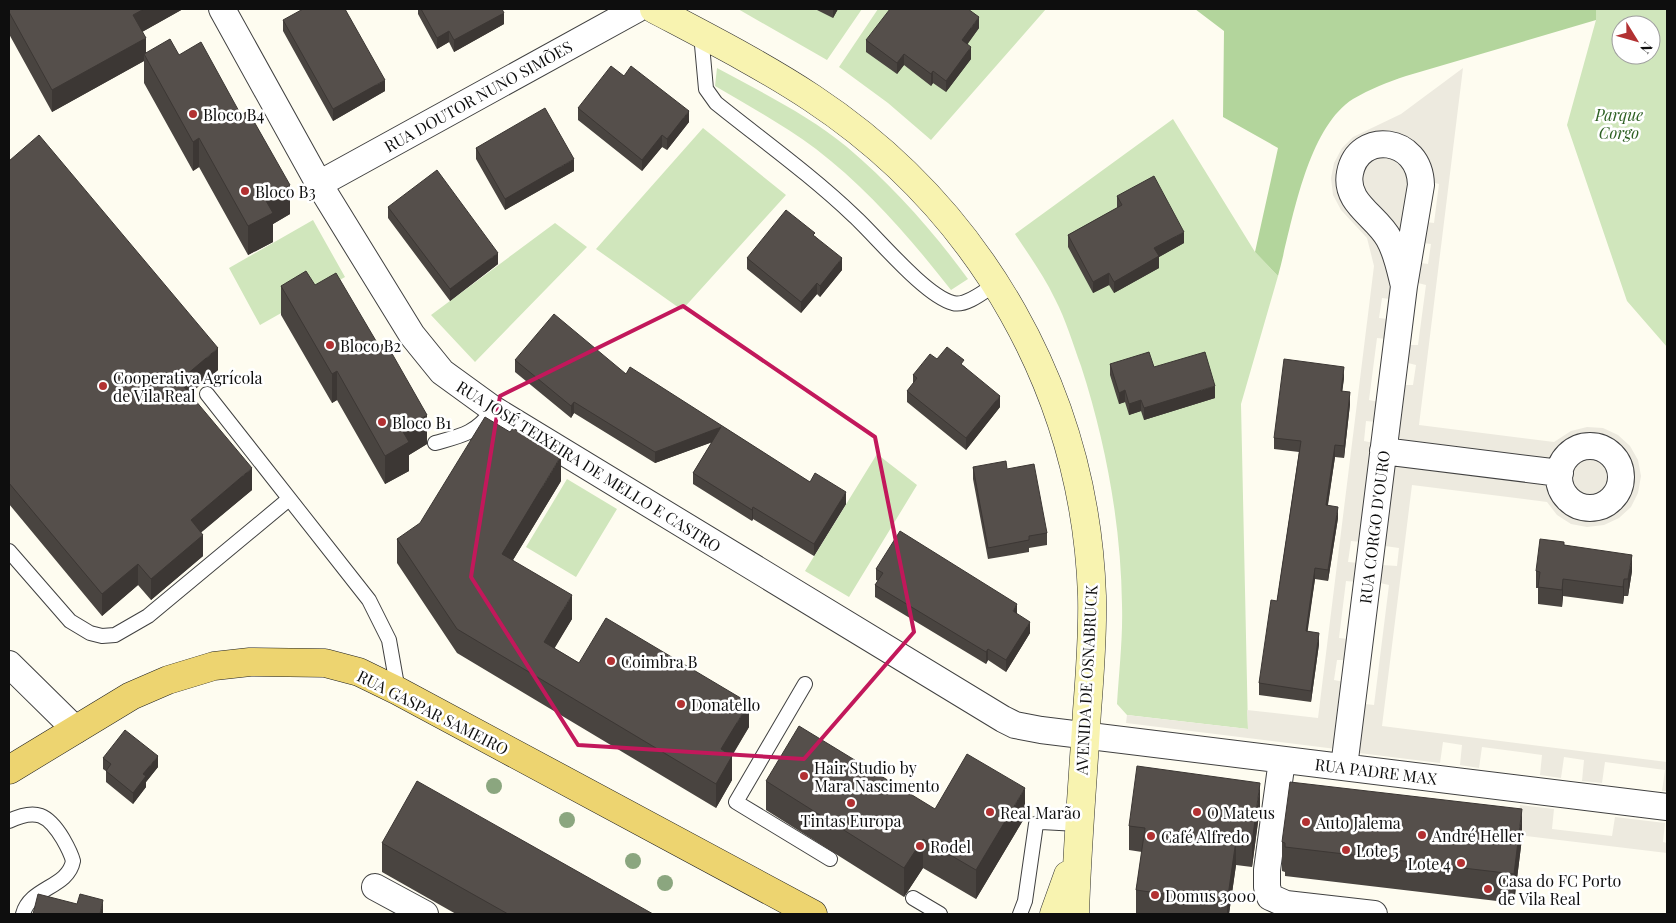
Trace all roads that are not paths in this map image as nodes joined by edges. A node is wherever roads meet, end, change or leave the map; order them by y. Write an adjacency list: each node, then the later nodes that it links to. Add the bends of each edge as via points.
1 (222, 9): 5 (street, RUA JOSÉ TEIXEIRA DE MELLO E CASTRO)
2 (637, 9): 5 (street, RUA DOUTOR NUNO SIMÕES)
3 (654, 9): 4 (main road, AVENIDA DE OSNABRUCK)
4 (701, 34): 6 (main road, AVENIDA DE OSNABRUCK, via 810,97 875,146 941,209); 6 (lane, via 706,89 716,104 853,215 942,300 956,304 968,301)
5 (319, 184): 9 (street, RUA JOSÉ TEIXEIRA DE MELLO E CASTRO, via 422,348 442,372)
6 (997, 284): 19 (main road, AVENIDA DE OSNABRUCK, via 1043,373 1067,441 1083,504 1092,598)
7 (1404, 286): 7 (street, RUA CORGO D'OURO, via 1421,173 1408,152 1398,146 1374,146 1355,160 1349,184 1352,196 1390,240); 11 (street, RUA CORGO D'OURO)
8 (207, 394): 13 (lane)
9 (492, 409): 10 (lane, via 477,428); 19 (street, RUA JOSÉ TEIXEIRA DE MELLO E CASTRO, via 1003,719 1030,728)
10 (435, 443)
11 (1384, 451): 12 (street); 21 (street, RUA CORGO D'OURO)
12 (1560, 474)
13 (289, 498): 14 (lane, via 148,616 115,634 102,636 90,633 70,621); 17 (lane, via 376,613 389,640)
14 (9, 551)
15 (9, 664): 18 (street)
16 (806, 684): 26 (lane, via 736,802)
17 (398, 691): 18 (main road, RUA GASPAR SAMEIRO, via 359,672 325,664 236,663 192,672 148,688); 31 (main road, RUA GASPAR SAMEIRO)
18 (76, 730): 22 (main road, RUA GASPAR SAMEIRO)
19 (1086, 736): 20 (street, RUA PADRE MAX); 25 (main road, AVENIDA DE OSNABRUCK)
20 (1282, 760): 21 (street, RUA PADRE MAX); 36 (street, via 1267,870 1270,897 1286,904)
21 (1344, 767): 23 (street, RUA PADRE MAX)
22 (9, 770)
23 (1667, 807)
24 (9, 821): 29 (lane, via 27,814 48,818 57,828 73,861 66,875 30,898)
25 (1077, 837): 33 (lane, via 1041,822 1036,824 1026,901); 34 (main road); 35 (main road)
26 (830, 859)
27 (376, 887): 30 (street)
28 (913, 898): 32 (lane)
29 (23, 914)
30 (425, 914)
31 (813, 914)
32 (940, 914)
33 (1020, 914)
34 (1054, 914)
35 (1075, 914)
36 (1374, 914)

